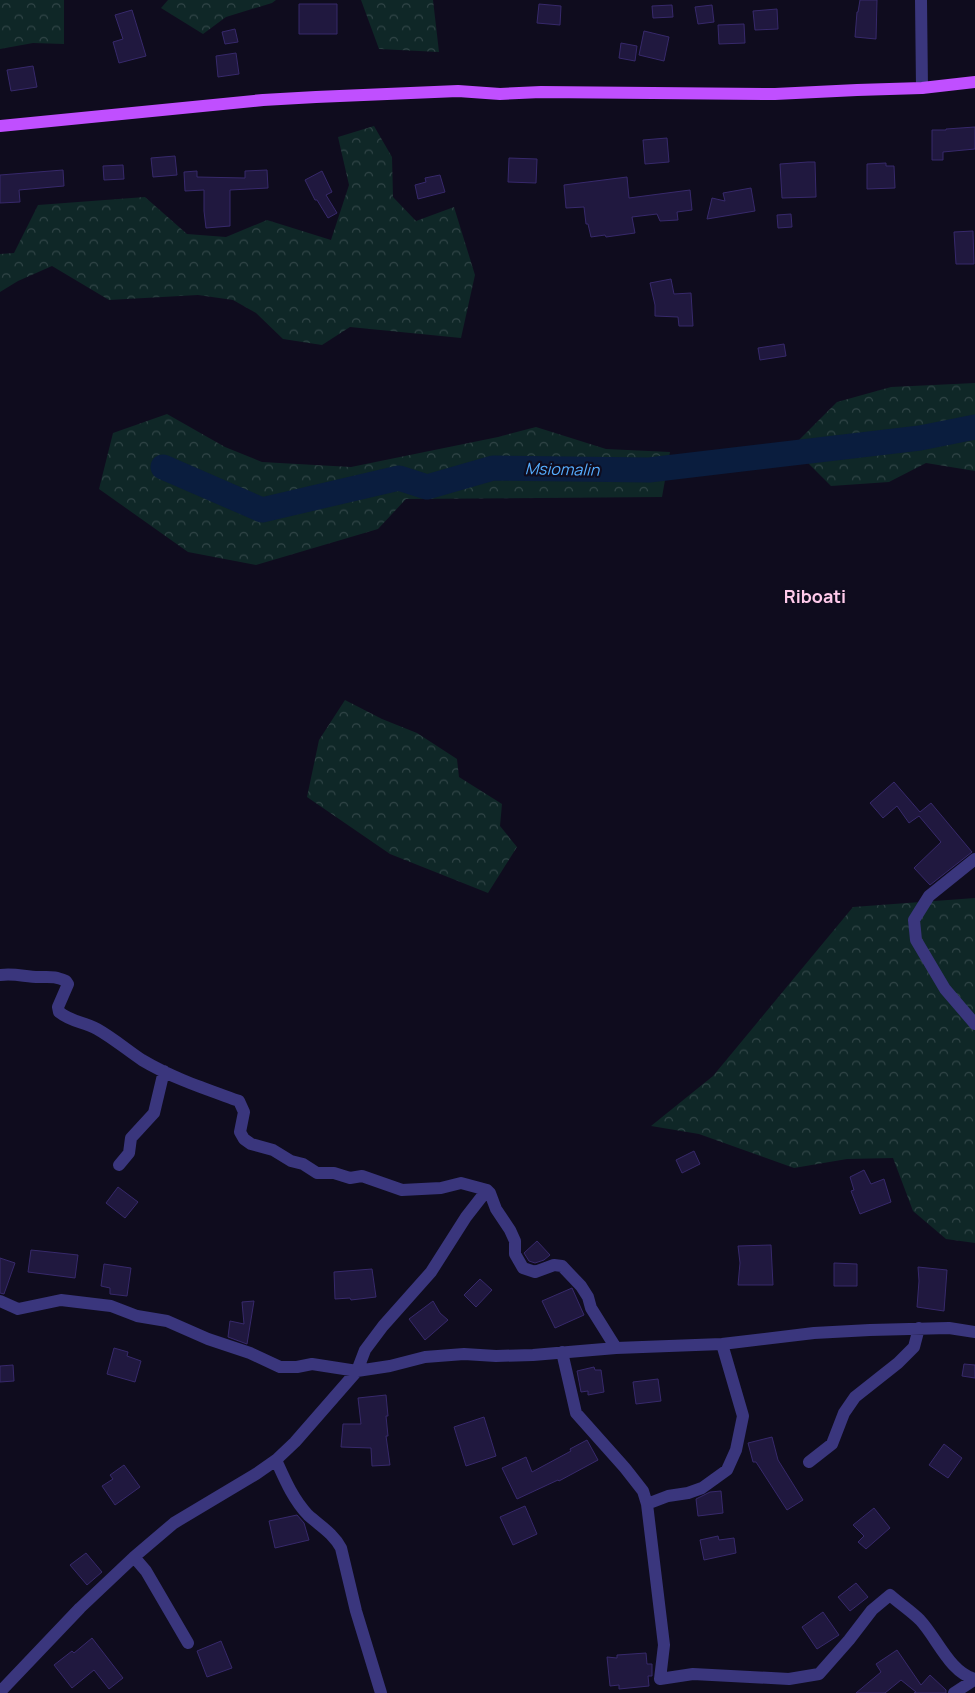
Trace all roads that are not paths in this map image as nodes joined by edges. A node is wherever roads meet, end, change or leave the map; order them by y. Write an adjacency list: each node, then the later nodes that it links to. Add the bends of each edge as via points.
1 (921, 0): 3 (street)
2 (975, 82): 3 (main road)
3 (922, 88): 4 (main road, via 774,94 500,94 448,91 263,100)
4 (0, 126)
5 (975, 859): 7 (street, via 929,896 914,920 916,940 946,990)
6 (0, 975): 8 (street, via 55,976 66,981 68,984 59,1012 73,1021 95,1028)
7 (975, 1024)
8 (164, 1071): 9 (street, via 154,1114 131,1138 129,1153); 10 (street, via 239,1101 244,1112 240,1132 244,1139 317,1173 334,1173 350,1178 362,1176 402,1190 441,1188 461,1182)
9 (119, 1165)
10 (487, 1190): 15 (street, via 510,1230 515,1241 515,1254 523,1268 535,1272 554,1265 562,1266 582,1286 591,1308); 17 (street, via 431,1272 365,1350)
11 (0, 1301): 17 (street, via 18,1309 61,1300 111,1306 137,1316 167,1321 280,1367 312,1364)
12 (919, 1328): 13 (street); 14 (street, via 814,1333); 19 (street, via 914,1347 855,1397 844,1413 832,1444)
13 (975, 1332)
14 (722, 1344): 15 (street); 20 (street, via 743,1416 736,1450 727,1470 702,1488)
15 (616, 1348): 16 (street)
16 (562, 1352): 17 (street, via 424,1357); 20 (street, via 576,1413 643,1491)
17 (357, 1371): 18 (street)
18 (276, 1460): 21 (street, via 174,1523); 25 (street, via 294,1497 341,1548)
19 (809, 1462)
20 (647, 1504): 23 (street, via 664,1645 660,1680 692,1674 789,1679 819,1674 872,1610 890,1595 921,1621 953,1664)
21 (134, 1557): 22 (street, via 146,1571); 24 (street)
22 (188, 1643)
23 (975, 1679): 26 (street)
24 (0, 1692)
25 (381, 1693)
26 (954, 1693)

